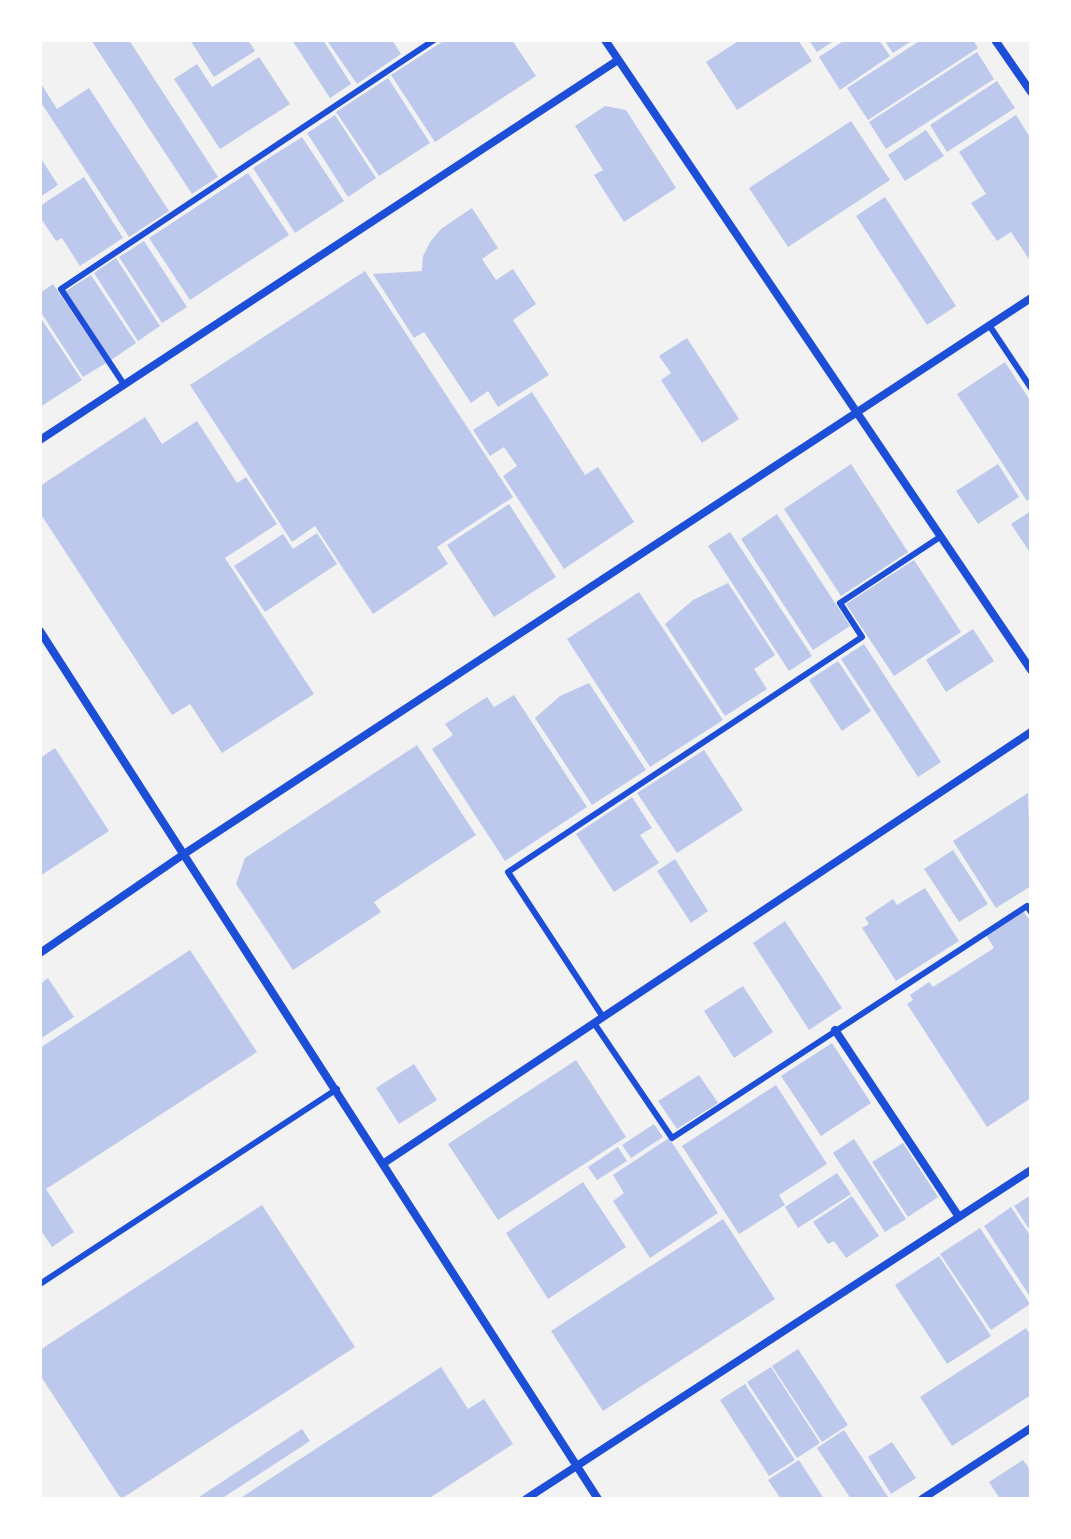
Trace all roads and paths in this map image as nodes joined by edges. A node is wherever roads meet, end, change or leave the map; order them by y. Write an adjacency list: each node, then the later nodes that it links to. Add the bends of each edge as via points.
1 (434, 40): 8 (lane, via 61,289)
2 (605, 40): 4 (street)
3 (995, 40): 5 (street)
4 (618, 60): 8 (street); 10 (street)
5 (1031, 92)
6 (1031, 298): 7 (street)
7 (989, 325): 9 (lane); 10 (street)
8 (123, 383): 11 (street)
9 (1031, 388)
10 (854, 413): 12 (street); 16 (street)
11 (40, 440)
12 (940, 537): 14 (street); 19 (lane, via 840,603 862,637 508,872)
13 (40, 631): 16 (street)
14 (1031, 670)
15 (1031, 732): 19 (street)
16 (184, 854): 18 (street); 21 (street)
17 (1031, 912): 20 (lane, via 1027,906)
18 (40, 953)
19 (599, 1020): 20 (lane, via 672,1138); 22 (street)
20 (835, 1030): 24 (street)
21 (337, 1089): 22 (street); 25 (lane)
22 (384, 1163): 27 (street)
23 (1031, 1170): 24 (street)
24 (959, 1217): 27 (street)
25 (40, 1284)
26 (1031, 1428): 30 (street)
27 (576, 1466): 28 (street); 29 (street)
28 (526, 1499)
29 (598, 1499)
30 (922, 1499)

